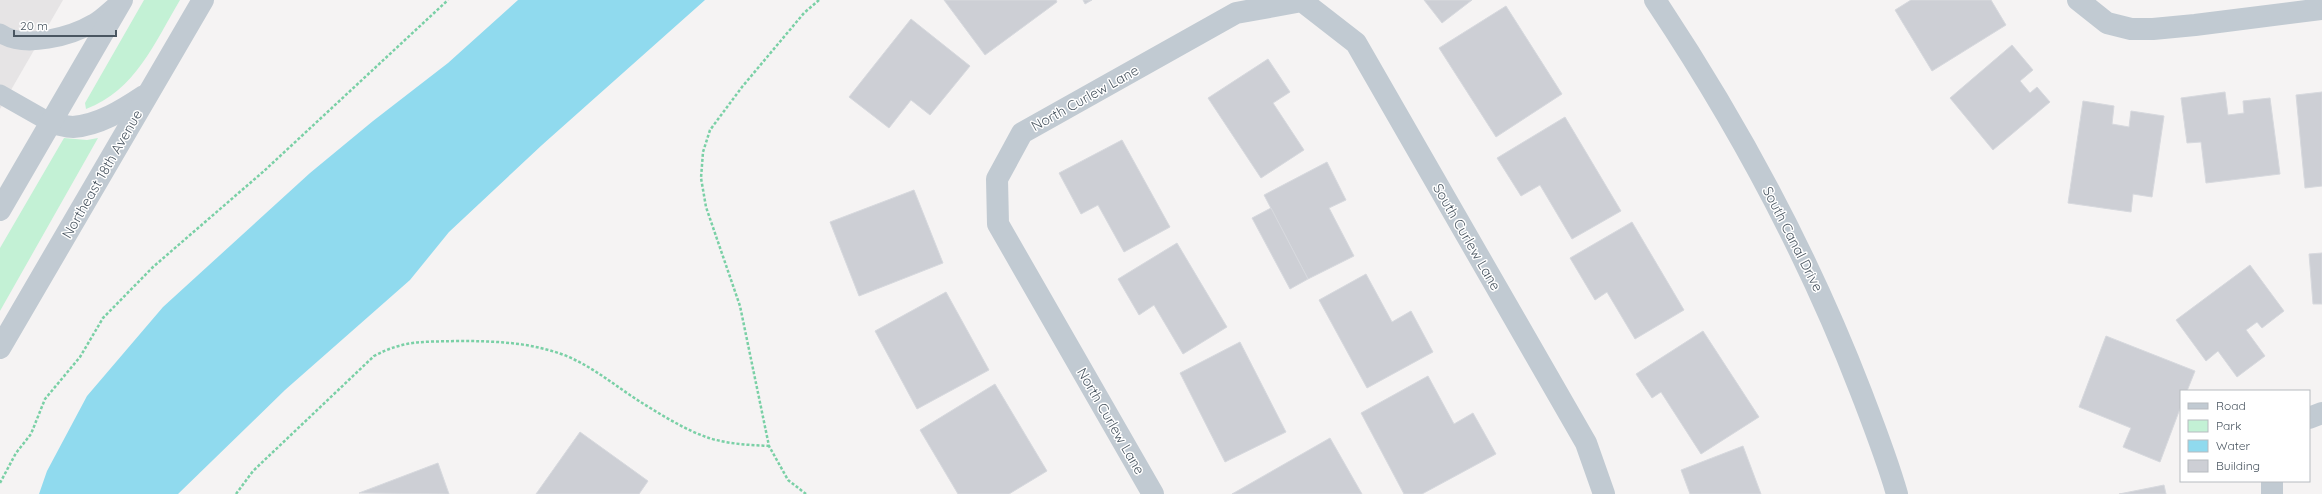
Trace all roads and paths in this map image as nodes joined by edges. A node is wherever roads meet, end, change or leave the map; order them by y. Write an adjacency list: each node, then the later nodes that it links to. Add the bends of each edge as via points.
1 (203, 0): 10 (street, Northeast 18th Avenue)
2 (448, 0): 19 (path, via 264,171 153,267 103,318 80,357 45,399 31,434 16,453)
3 (818, 0): 17 (path, via 742,87 710,130 703,152 701,178 706,207 740,306)
4 (1655, 0): 24 (street, South Canal Drive, via 1686,46 1788,225 1835,326)
5 (2078, 0): 8 (street, via 2107,23 2131,29 2195,25)
6 (121, 1): 9 (lane, via 94,23 69,34 45,40 30,40); 12 (street)
7 (1302, 1): 22 (street, North Curlew Lane, via 1236,13 1022,133 997,179 998,224); 23 (street, South Curlew Lane, via 1356,43 1586,443)
8 (2322, 9)
9 (0, 33)
10 (149, 93): 12 (street, via 120,112 96,122 72,127); 14 (street, Northeast 18th Avenue)
11 (0, 94): 12 (lane)
12 (51, 123): 13 (street)
13 (0, 210)
14 (0, 348)
15 (2322, 413): 16 (street)
16 (2310, 418)
17 (769, 446): 20 (path, via 709,438 638,401 601,374 565,356 533,345 497,341 408,342 374,356 253,471); 21 (path, via 788,480)
18 (2272, 482): 25 (street)
19 (0, 483)
20 (236, 494)
21 (806, 494)
22 (1153, 494)
23 (1604, 494)
24 (1898, 494)
25 (2272, 494)

